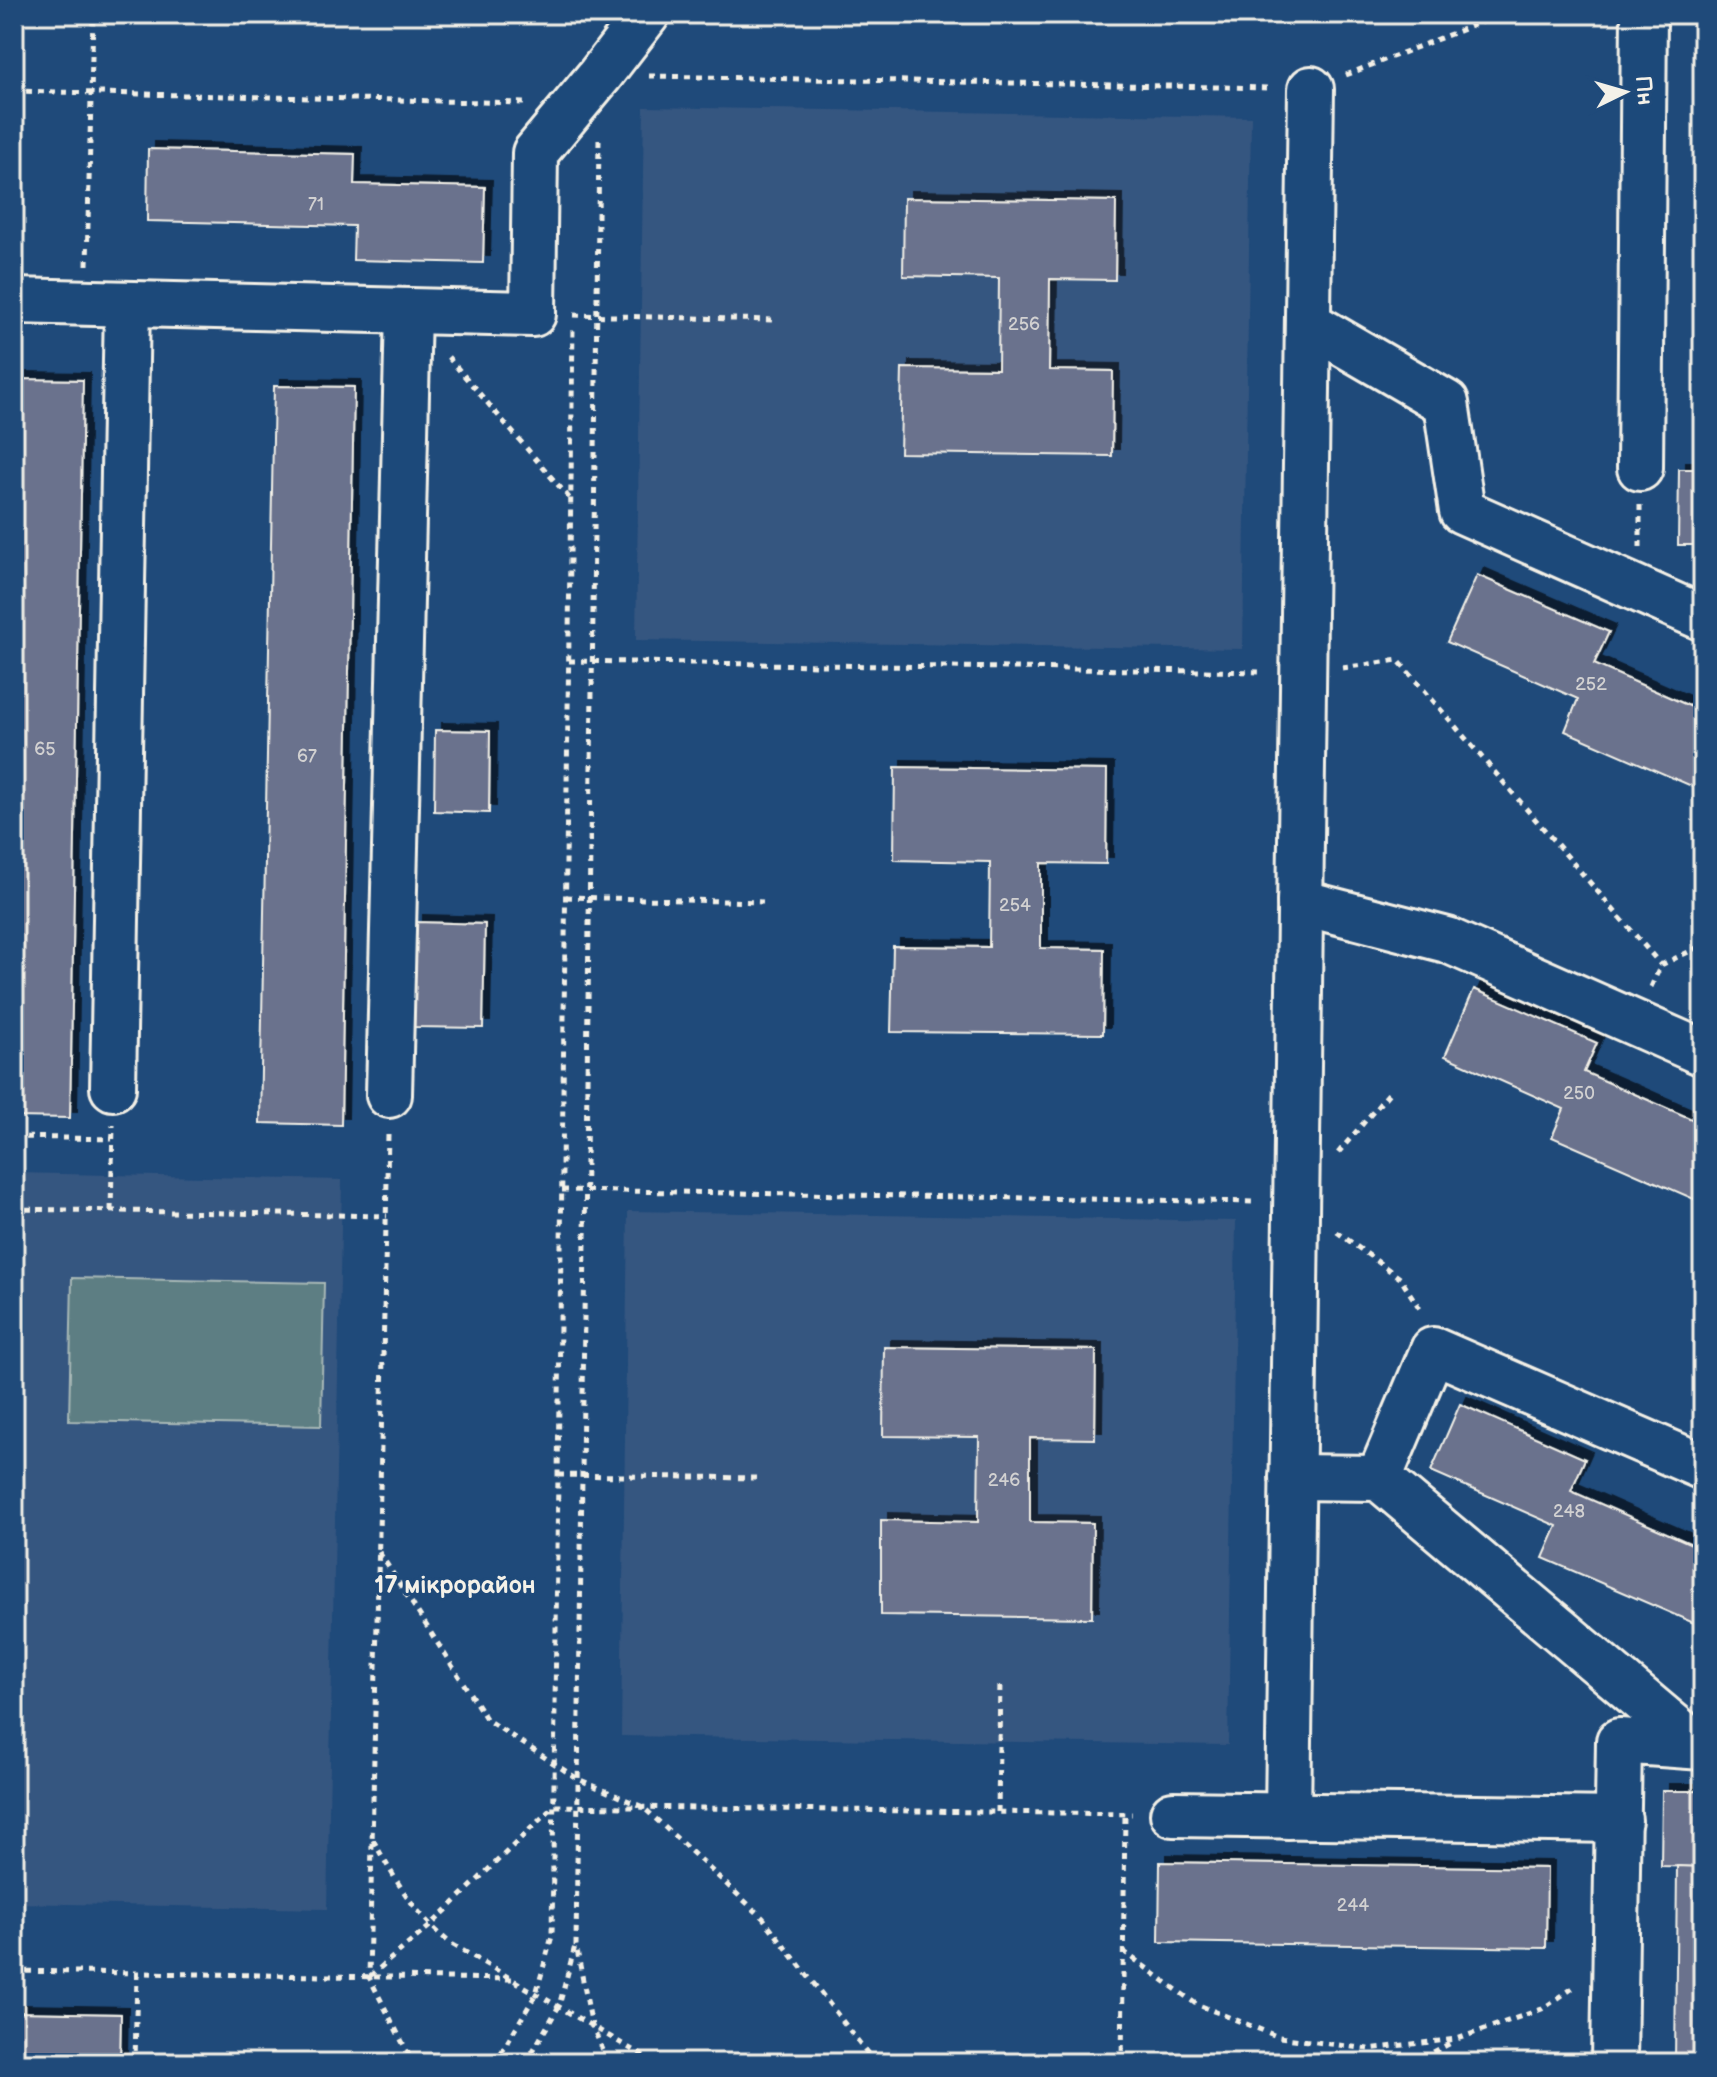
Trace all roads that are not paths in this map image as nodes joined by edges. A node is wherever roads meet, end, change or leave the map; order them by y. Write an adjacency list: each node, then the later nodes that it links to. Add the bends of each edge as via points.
1 (647, 14): 6 (lane, via 535,153 553,314)
2 (1644, 14): 8 (lane)
3 (1311, 89): 7 (lane)
4 (14, 301): 5 (lane)
5 (107, 304): 6 (lane); 12 (lane)
6 (408, 311): 13 (lane)
7 (1308, 323): 9 (lane, via 1446,403 1462,511); 10 (lane)
8 (1640, 468)
9 (1703, 618)
10 (1300, 902): 11 (lane, via 1447,940); 15 (lane)
11 (1703, 1053)
12 (113, 1088)
13 (389, 1095)
14 (1703, 1467): 16 (lane, via 1433,1350)
15 (1292, 1477): 16 (lane); 19 (lane)
16 (1379, 1478): 17 (lane)
17 (1700, 1746): 20 (lane, via 1619,1741)
18 (1173, 1814): 19 (lane)
19 (1288, 1816): 20 (lane)
20 (1619, 1820): 21 (lane)
21 (1614, 2063)

